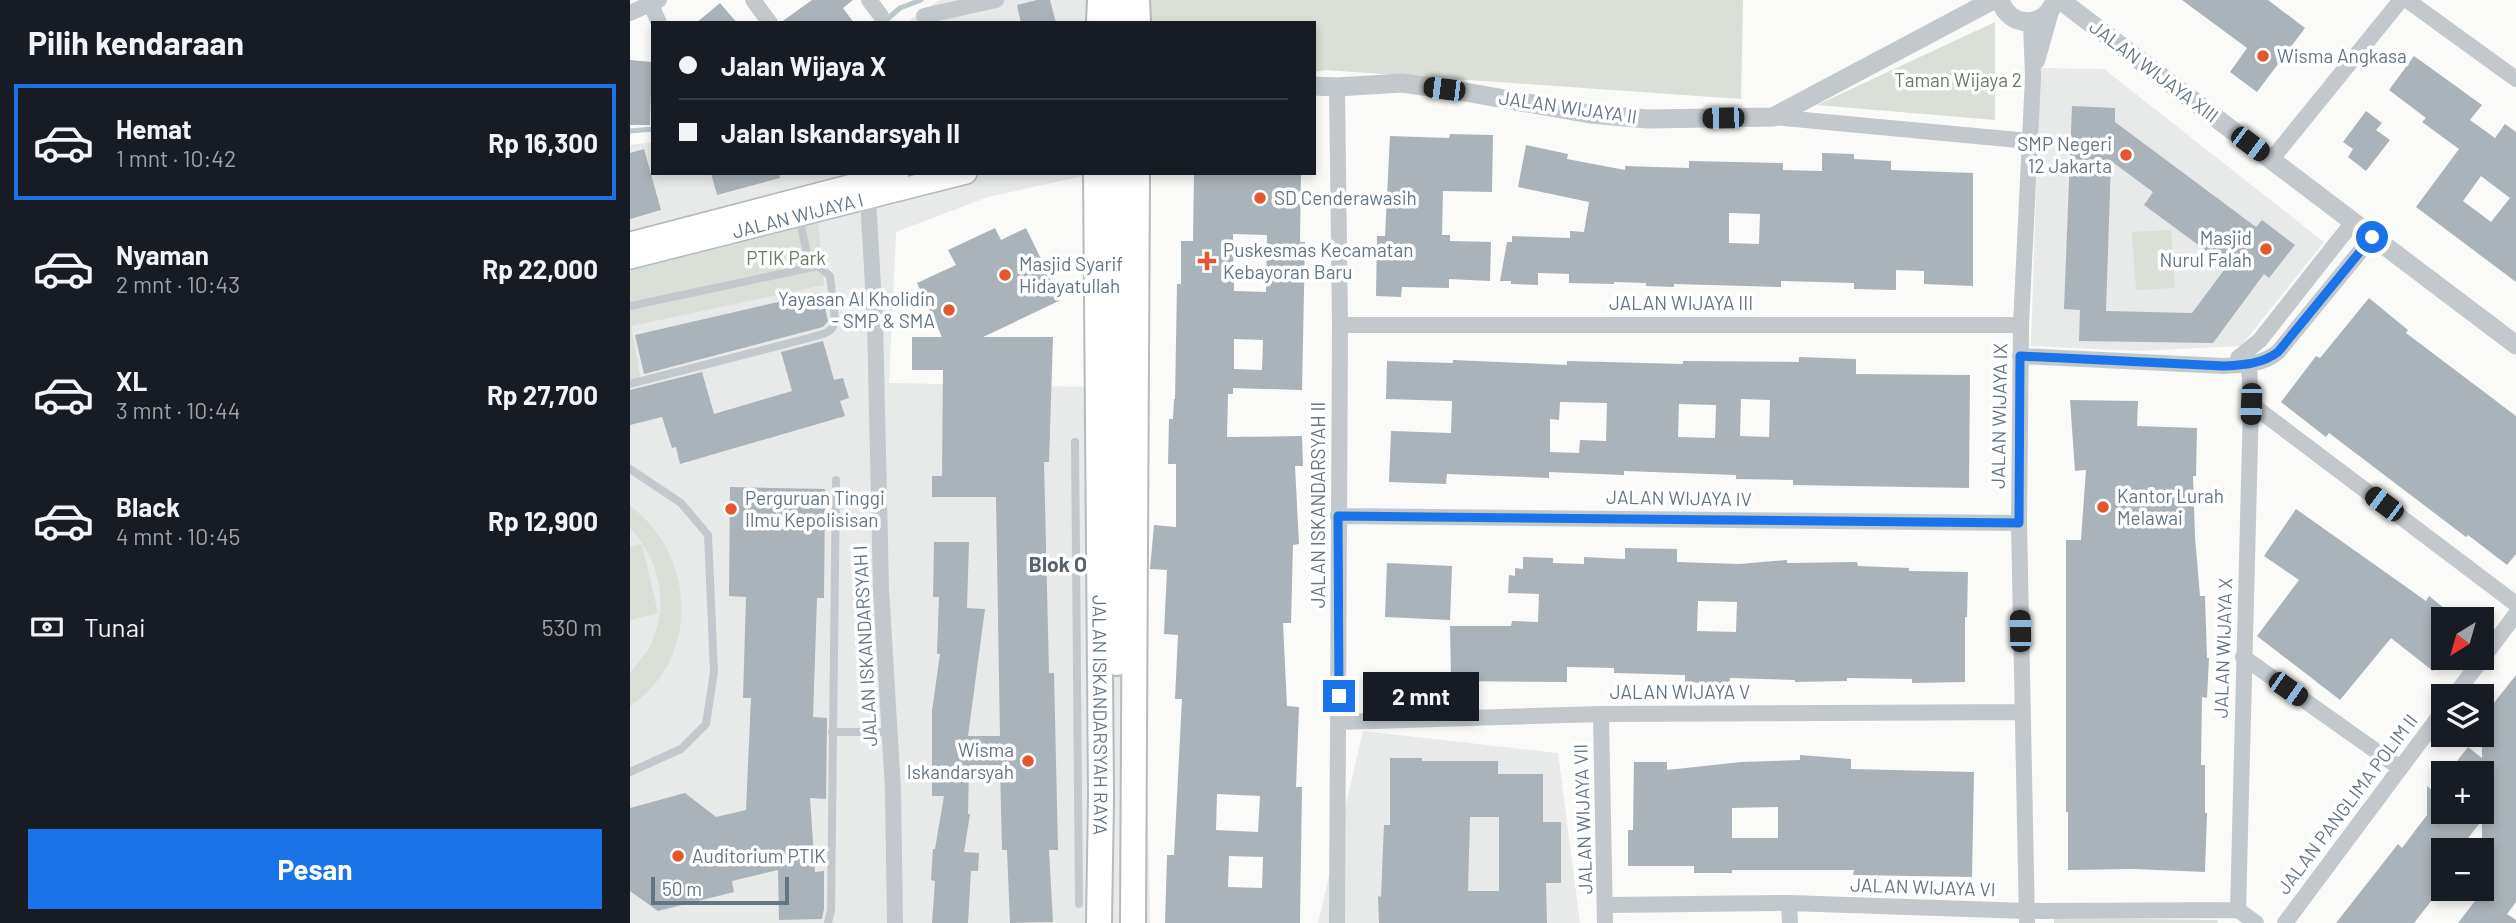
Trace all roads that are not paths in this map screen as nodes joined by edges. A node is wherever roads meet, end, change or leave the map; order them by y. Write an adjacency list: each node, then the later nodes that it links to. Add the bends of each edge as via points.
1 (753, 0): 17 (street)
2 (869, 0): 14 (street)
3 (996, 0): 15 (street)
4 (1100, 0): 18 (main road)
5 (1116, 0): 19 (main road)
6 (1137, 0): 20 (main road)
7 (1993, 0): 27 (street, JALAN WIJAYA II)
8 (2000, 0): 21 (street, via 2010,16)
9 (2401, 0): 29 (street)
10 (2407, 0): 23 (street)
11 (653, 2): 13 (street); 16 (street)
12 (2056, 3): 21 (street, via 2046,16); 22 (street, JALAN WIJAYA IX); 29 (street, JALAN WIJAYA XIII)
13 (630, 13)
14 (881, 16)
15 (924, 16)
16 (658, 21)
17 (769, 21)
18 (1099, 21)
19 (1117, 21)
20 (1138, 21)
21 (2031, 22): 22 (street, JALAN WIJAYA IX)
22 (2033, 77): 28 (street, JALAN WIJAYA IX)
23 (2516, 79)
24 (1316, 86): 25 (street, JALAN WIJAYA II)
25 (1337, 90): 26 (street, JALAN WIJAYA II); 27 (street, JALAN WIJAYA II, via 1402,83 1590,114 1648,119); 43 (street, JALAN ISKANDARSYAH II)
26 (1316, 96)
27 (1773, 117): 28 (street, JALAN WIJAYA II)
28 (2029, 141): 44 (street, JALAN WIJAYA IX)
29 (2271, 160): 37 (street, JALAN WIJAYA XIII)
30 (892, 175): 36 (main road, JALAN WIJAYA I)
31 (958, 175): 35 (main road, JALAN WIJAYA I)
32 (1096, 175): 58 (main road, JALAN ISKANDARSYAH RAYA)
33 (1117, 175): 76 (main road)
34 (1137, 175): 77 (main road, JALAN ISKANDARSYAH RAYA)
35 (868, 198): 36 (main road, JALAN WIJAYA I); 65 (street, JALAN ISKANDARSYAH I)
36 (796, 208): 39 (main road, JALAN WIJAYA I); 40 (main road, JALAN WIJAYA I); 41 (lane)
37 (2353, 222): 38 (street, JALAN WIJAYA XIII); 47 (street)
38 (2372, 237): 45 (street, JALAN WIJAYA XIII); 47 (street, via 2278,352 2270,359)
39 (630, 243)
40 (630, 258)
41 (810, 266): 42 (lane); 48 (lane, via 818,266 830,276 835,320 831,331)
42 (630, 306)
43 (1340, 325): 44 (street, JALAN WIJAYA III); 53 (street, JALAN ISKANDARSYAH II)
44 (2021, 325): 46 (street, JALAN WIJAYA IX)
45 (2516, 345)
46 (2020, 356): 47 (street, via 2224,366); 54 (street, JALAN WIJAYA IX)
47 (2248, 359): 49 (street, JALAN WIJAYA X)
48 (630, 384)
49 (2251, 404): 55 (street); 57 (street, JALAN WIJAYA X)
50 (1075, 442): 58 (lane)
51 (630, 469): 67 (lane, via 681,503 708,535 714,672 706,724 681,749)
52 (836, 480): 64 (lane)
53 (1338, 516): 54 (street, JALAN WIJAYA IV); 62 (street, JALAN ISKANDARSYAH II)
54 (2019, 523): 60 (street, JALAN WIJAYA IX)
55 (2516, 604)
56 (2516, 614): 59 (street)
57 (2243, 657): 66 (street); 71 (street, JALAN WIJAYA X)
58 (1088, 668): 69 (lane); 75 (main road, JALAN ISKANDARSYAH RAYA)
59 (2463, 684)
60 (2021, 712): 61 (street, JALAN WIJAYA V); 72 (street, JALAN WIJAYA IX)
61 (1601, 713): 62 (street, JALAN WIJAYA V); 70 (street, JALAN WIJAYA VII)
62 (1339, 722): 78 (street, JALAN ISKANDARSYAH II)
63 (2431, 727): 66 (street, JALAN PANGLIMA POLIM II)
64 (832, 732): 65 (lane); 73 (lane)
65 (890, 732): 74 (street, JALAN ISKANDARSYAH I)
66 (2400, 768): 82 (street, JALAN PANGLIMA POLIM II)
67 (630, 772)
68 (1789, 903): 70 (street, JALAN WIJAYA VI); 72 (street, JALAN WIJAYA VI); 80 (street)
69 (1079, 904)
70 (1606, 905): 79 (street, JALAN WIJAYA VII)
71 (2238, 910): 72 (street, JALAN WIJAYA VI); 81 (street)
72 (2027, 917)
73 (828, 923)
74 (895, 923)
75 (1099, 923)
76 (1116, 923)
77 (1133, 923)
78 (1337, 923)
79 (1605, 923)
80 (1790, 923)
81 (2256, 923)
82 (2285, 923)

